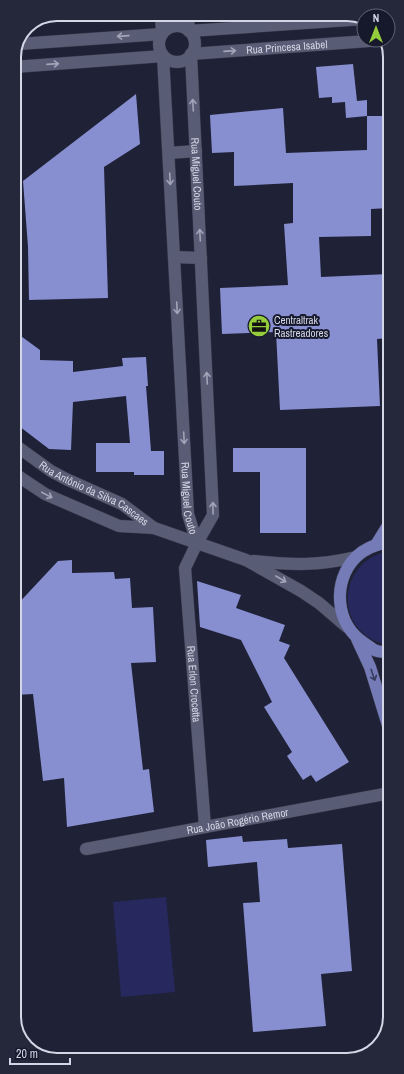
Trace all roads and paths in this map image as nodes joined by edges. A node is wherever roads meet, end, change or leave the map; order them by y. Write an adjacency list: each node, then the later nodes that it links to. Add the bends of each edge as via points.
1 (161, 21): 5 (street)
2 (188, 21): 4 (street)
3 (335, 21): 4 (street, Rua Princesa Isabel)
4 (189, 31): 5 (street, via 172,27); 8 (street, via 194,40)
5 (162, 34): 7 (street, one-way to 7); 9 (street, via 159,45)
6 (356, 42): 8 (street, Rua Princesa Isabel, one-way to 6)
7 (24, 44)
8 (191, 54): 9 (street, via 178,62); 11 (street, Rua Miguel Couto, one-way to 8)
9 (163, 56): 10 (street, one-way to 9); 12 (street, Rua Miguel Couto)
10 (21, 66)
11 (196, 151): 12 (street); 14 (street, Rua Miguel Couto, one-way to 11)
12 (168, 153): 13 (street, Rua Miguel Couto, one-way to 13)
13 (174, 257): 14 (street); 19 (street, Rua Miguel Couto, one-way to 19, via 188,514)
14 (201, 258): 19 (street, Rua Miguel Couto, one-way to 14, via 213,514)
15 (21, 449): 17 (street, Rua Antônio da Silva Cascaes, via 50,471 122,504)
16 (21, 478): 17 (street, Rua Antônio da Silva Cascaes, one-way to 17, via 45,494 118,526)
17 (154, 528): 19 (street, Rua Antônio da Silva Cascaes)
18 (383, 534): 21 (main road)
19 (197, 543): 23 (street, Rua Antônio da Silva Cascaes); 29 (street, Rua Erlon Crocetta, via 185,568)
20 (383, 543): 21 (main road)
21 (376, 545): 22 (main road)
22 (356, 557): 23 (street, Rua Antônio da Silva Cascaes, via 310,565); 24 (main road, via 345,573 340,591 340,610)
23 (246, 560): 24 (street, Rua Antônio da Silva Cascaes, one-way to 24, via 301,591)
24 (348, 627): 25 (main road)
25 (357, 639): 26 (main road, via 374,650); 27 (main road, one-way to 27, via 370,667)
26 (383, 652)
27 (383, 709)
28 (383, 794): 29 (street, Rua João Rogério Remor)
29 (205, 827): 30 (street, Rua João Rogério Remor)
30 (86, 849)

